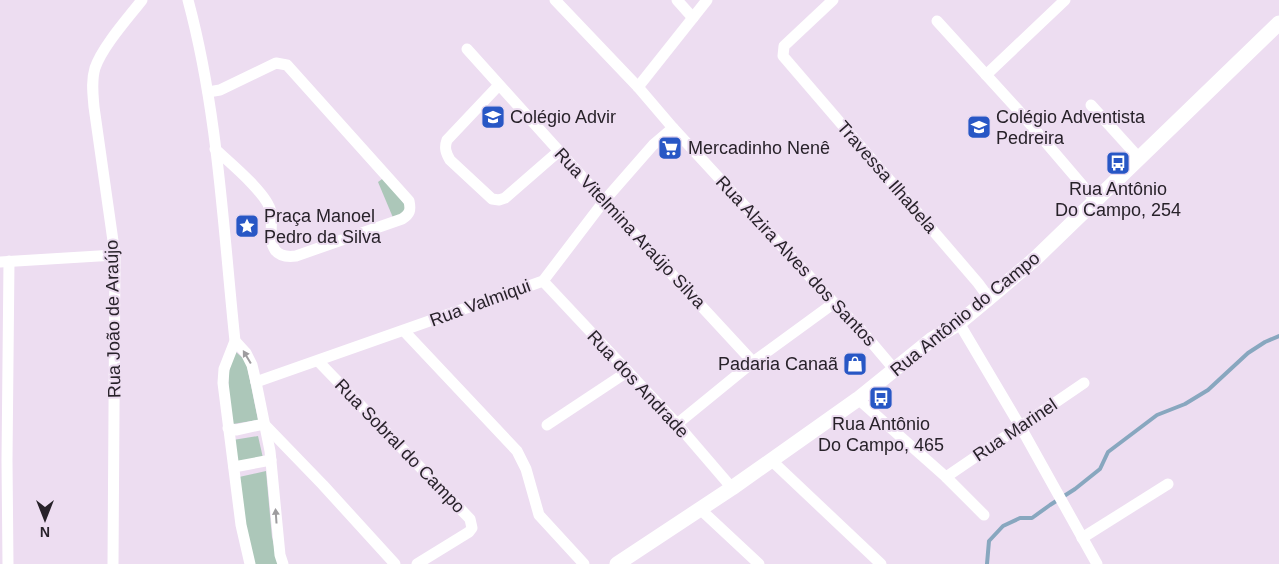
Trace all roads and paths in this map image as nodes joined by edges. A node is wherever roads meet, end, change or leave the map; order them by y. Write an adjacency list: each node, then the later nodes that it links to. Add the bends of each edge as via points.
1 (142, 0): 23 (street, Rua João de Araújo, via 102,54 92,83)
2 (188, 0): 15 (street)
3 (556, 0): 14 (street, Rua Alzira Alves dos Santos)
4 (677, 0): 8 (street)
5 (706, 0): 8 (street)
6 (833, 0): 26 (street, Travessa Ilhabela, via 784,46 784,56)
7 (1065, 0): 12 (street)
8 (693, 18): 14 (street)
9 (937, 21): 12 (street)
10 (1279, 23): 20 (street, Rua Antônio do Campo)
11 (467, 49): 13 (street, Rua Vitelmina Araújo Silva)
12 (986, 75): 21 (street)
13 (499, 85): 19 (street, Rua Vitelmina Araújo Silva); 19 (street, via 447,140 446,153 450,160 492,199 499,200)
14 (638, 87): 17 (street, Rua Alzira Alves dos Santos)
15 (208, 92): 18 (street); 18 (street, via 220,90 276,63 287,65 409,202 410,209 402,219 288,257 276,252 272,246 271,211 266,200)
16 (1091, 105): 20 (street)
17 (672, 128): 22 (street, Rua Valmiqui); 27 (street, Rua Alzira Alves dos Santos)
18 (215, 149): 30 (street)
19 (559, 151): 22 (street, Rua Vitelmina Araújo Silva)
20 (1139, 158): 21 (street, Rua Antônio do Campo)
21 (1096, 200): 26 (street, Rua Antônio do Campo)
22 (604, 202): 25 (street, Rua Valmiqui); 32 (street, Rua Vitelmina Araújo Silva)
23 (115, 255): 24 (street); 54 (street, Rua João de Araújo)
24 (5, 262): 43 (street)
25 (543, 281): 29 (street, Rua Valmiqui); 34 (street, Rua dos Andrade)
26 (989, 298): 28 (street, Rua Antônio do Campo)
27 (834, 303): 32 (street); 33 (street, Rua Alzira Alves dos Santos)
28 (959, 322): 33 (street, Rua Antônio do Campo); 41 (street)
29 (404, 331): 31 (street, Rua Valmiqui); 59 (street, via 517,451 523,460 539,515)
30 (235, 341): 35 (street, one-way to 30, via 246,353); 42 (street, via 224,369)
31 (318, 362): 35 (street, Rua Valmiqui); 58 (street, Rua Sobral do Campo, via 470,519 472,528 469,532)
32 (753, 362): 39 (street)
33 (894, 369): 37 (street, Rua Antônio do Campo)
34 (627, 372): 39 (street, Rua dos Andrade); 40 (street)
35 (256, 382): 38 (street)
36 (1084, 383): 41 (street, Rua Marinel)
37 (858, 400): 45 (street, Rua Antônio do Campo); 47 (street)
38 (264, 424): 42 (street, via 236,430); 44 (street); 57 (street)
39 (676, 424): 49 (street, Rua dos Andrade)
40 (547, 425)
41 (1020, 426): 47 (street, Rua Marinel); 52 (street)
42 (228, 428): 46 (street)
43 (4, 460): 53 (street)
44 (271, 460): 46 (street); 56 (street, one-way to 44)
45 (772, 461): 49 (street, Rua Antônio do Campo); 62 (street)
46 (234, 467): 55 (street, via 241,525)
47 (946, 477): 51 (street)
48 (1168, 484): 52 (street)
49 (732, 488): 50 (street, Rua Antônio do Campo)
50 (700, 510): 60 (street, Rua Antônio do Campo); 61 (street)
51 (984, 515)
52 (1082, 538): 63 (street)
53 (8, 564)
54 (114, 564)
55 (250, 564)
56 (283, 564)
57 (395, 564)
58 (417, 564)
59 (584, 564)
60 (617, 564)
61 (759, 564)
62 (881, 564)
63 (1097, 564)

